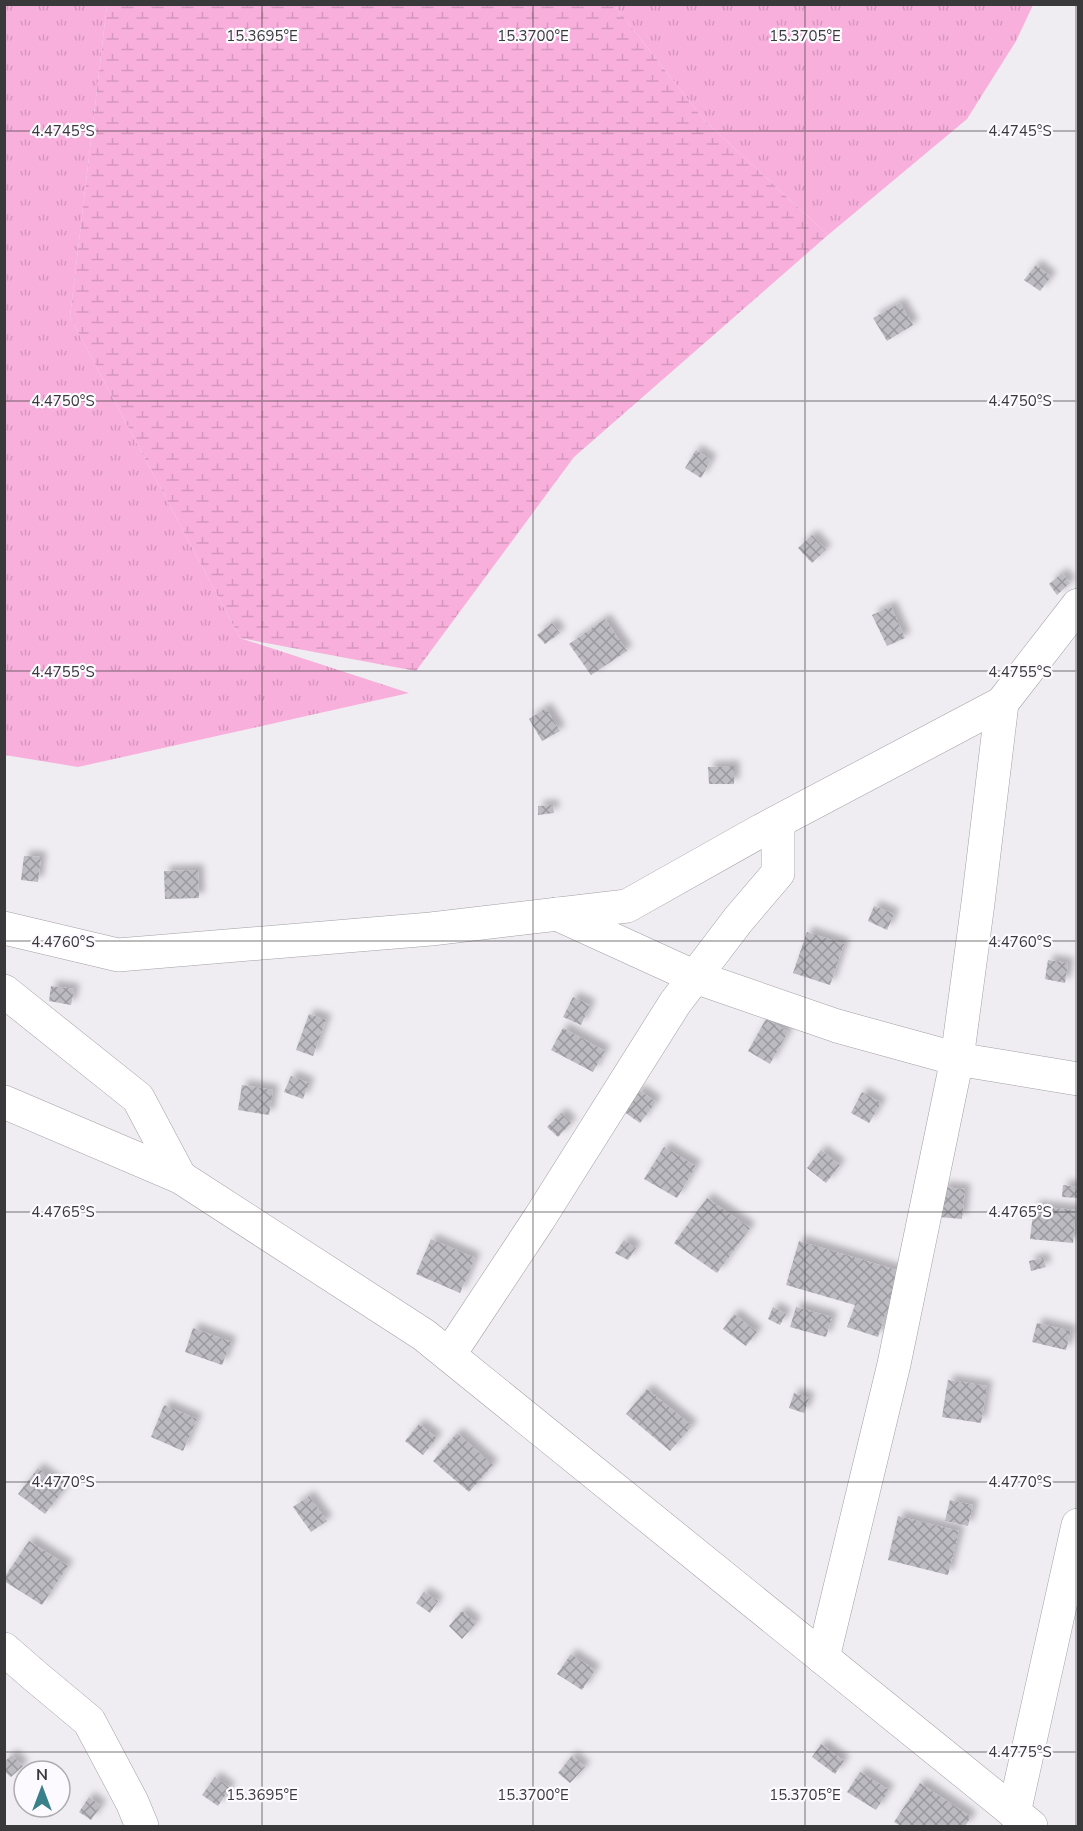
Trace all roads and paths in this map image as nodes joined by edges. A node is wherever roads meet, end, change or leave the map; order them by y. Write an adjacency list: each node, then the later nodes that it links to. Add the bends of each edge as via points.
1 (1078, 605): 2 (street)
2 (1002, 703): 3 (street); 8 (street)
3 (778, 822): 4 (street, via 627,906); 6 (street, via 778,873)
4 (557, 914): 5 (street, via 431,929 118,955); 6 (street)
5 (4, 928)
6 (695, 977): 8 (street, via 837,1026); 12 (street)
7 (4, 991): 11 (street, via 138,1098)
8 (957, 1059): 9 (street); 15 (street, via 894,1364)
9 (1078, 1079)
10 (4, 1102): 11 (street)
11 (180, 1177): 12 (street)
12 (449, 1355): 15 (street)
13 (1078, 1525): 16 (street)
14 (4, 1648): 17 (street, via 89,1721)
15 (823, 1658): 16 (street)
16 (1022, 1820)
17 (142, 1827)

